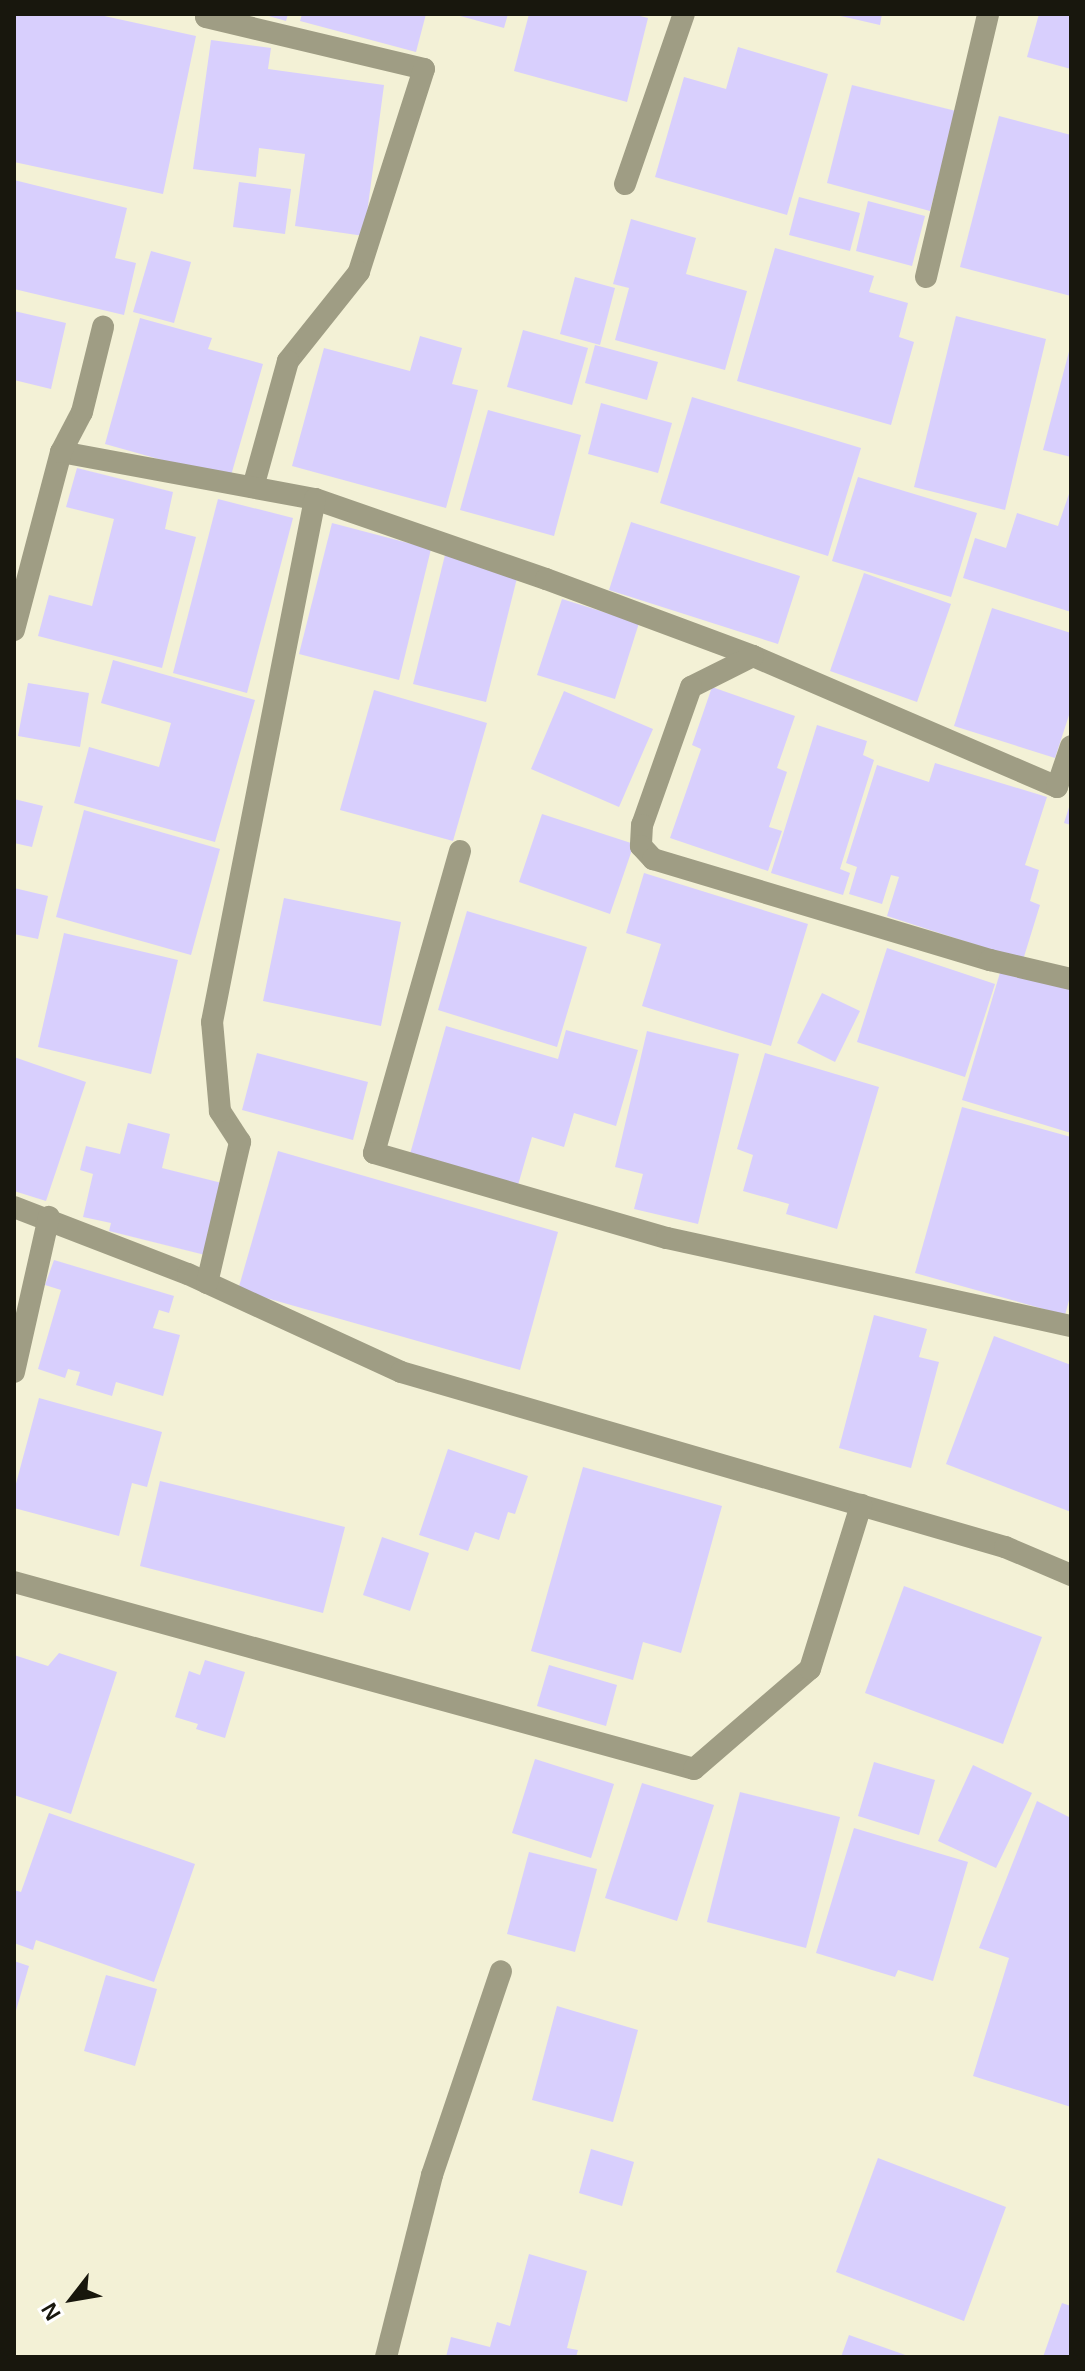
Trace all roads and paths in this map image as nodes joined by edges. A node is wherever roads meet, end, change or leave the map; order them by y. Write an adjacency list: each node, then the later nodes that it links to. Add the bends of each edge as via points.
1 (684, 14): 4 (street)
2 (988, 14): 5 (street)
3 (201, 15): 8 (street, via 424,69 359,272 288,361)
4 (625, 184)
5 (926, 277)
6 (103, 327): 7 (street, via 82,412)
7 (61, 452): 8 (street); 10 (street)
8 (253, 487): 9 (street)
9 (315, 499): 11 (street); 17 (street, via 212,1022 220,1111 240,1142)
10 (14, 630)
11 (753, 656): 12 (street, via 1057,787); 14 (street, via 691,687 642,825 641,846 653,859 990,960)
12 (1071, 746)
13 (460, 851): 18 (street, via 374,1153 667,1238)
14 (1071, 979)
15 (14, 1207): 16 (street)
16 (49, 1217): 17 (street); 19 (street)
17 (207, 1283): 20 (street, via 401,1372)
18 (1071, 1326)
19 (14, 1372)
20 (861, 1505): 21 (street, via 1005,1547); 22 (street, via 810,1669 694,1769)
21 (1071, 1575)
22 (14, 1582)
23 (501, 1971): 24 (street, via 432,2175)
24 (386, 2357)

